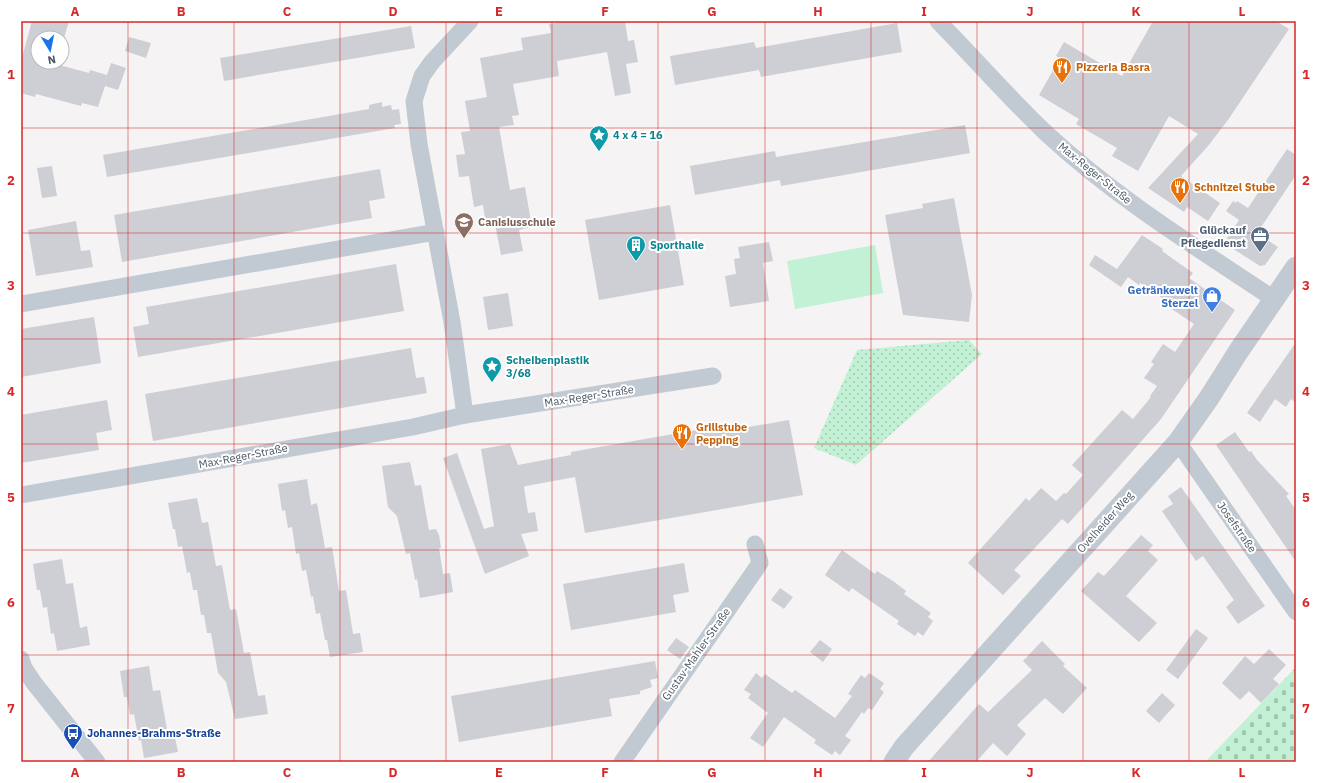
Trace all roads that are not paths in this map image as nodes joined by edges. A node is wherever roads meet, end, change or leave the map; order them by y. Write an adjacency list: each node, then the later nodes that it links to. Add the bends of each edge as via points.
1 (470, 21): 3 (street, via 422,76 414,101 419,144)
2 (938, 21): 5 (street, Max-Reger-Straße, via 1047,134 1088,168 1131,203)
3 (436, 232): 6 (street); 8 (street)
4 (1296, 267): 5 (street, Ovelheider Weg)
5 (1274, 299): 9 (street, Ovelheider Weg)
6 (21, 304)
7 (713, 376): 8 (street, Max-Reger-Straße)
8 (465, 415): 10 (street, Max-Reger-Straße, via 412,427)
9 (1178, 442): 12 (street, Josefstraße); 16 (street, Ovelheider Weg, via 904,747)
10 (21, 495)
11 (755, 544): 15 (street, Gustav-Mahler-Straße, via 760,563)
12 (1296, 612)
13 (21, 659): 14 (street, via 34,683)
14 (97, 762)
15 (622, 762)
16 (894, 762)

